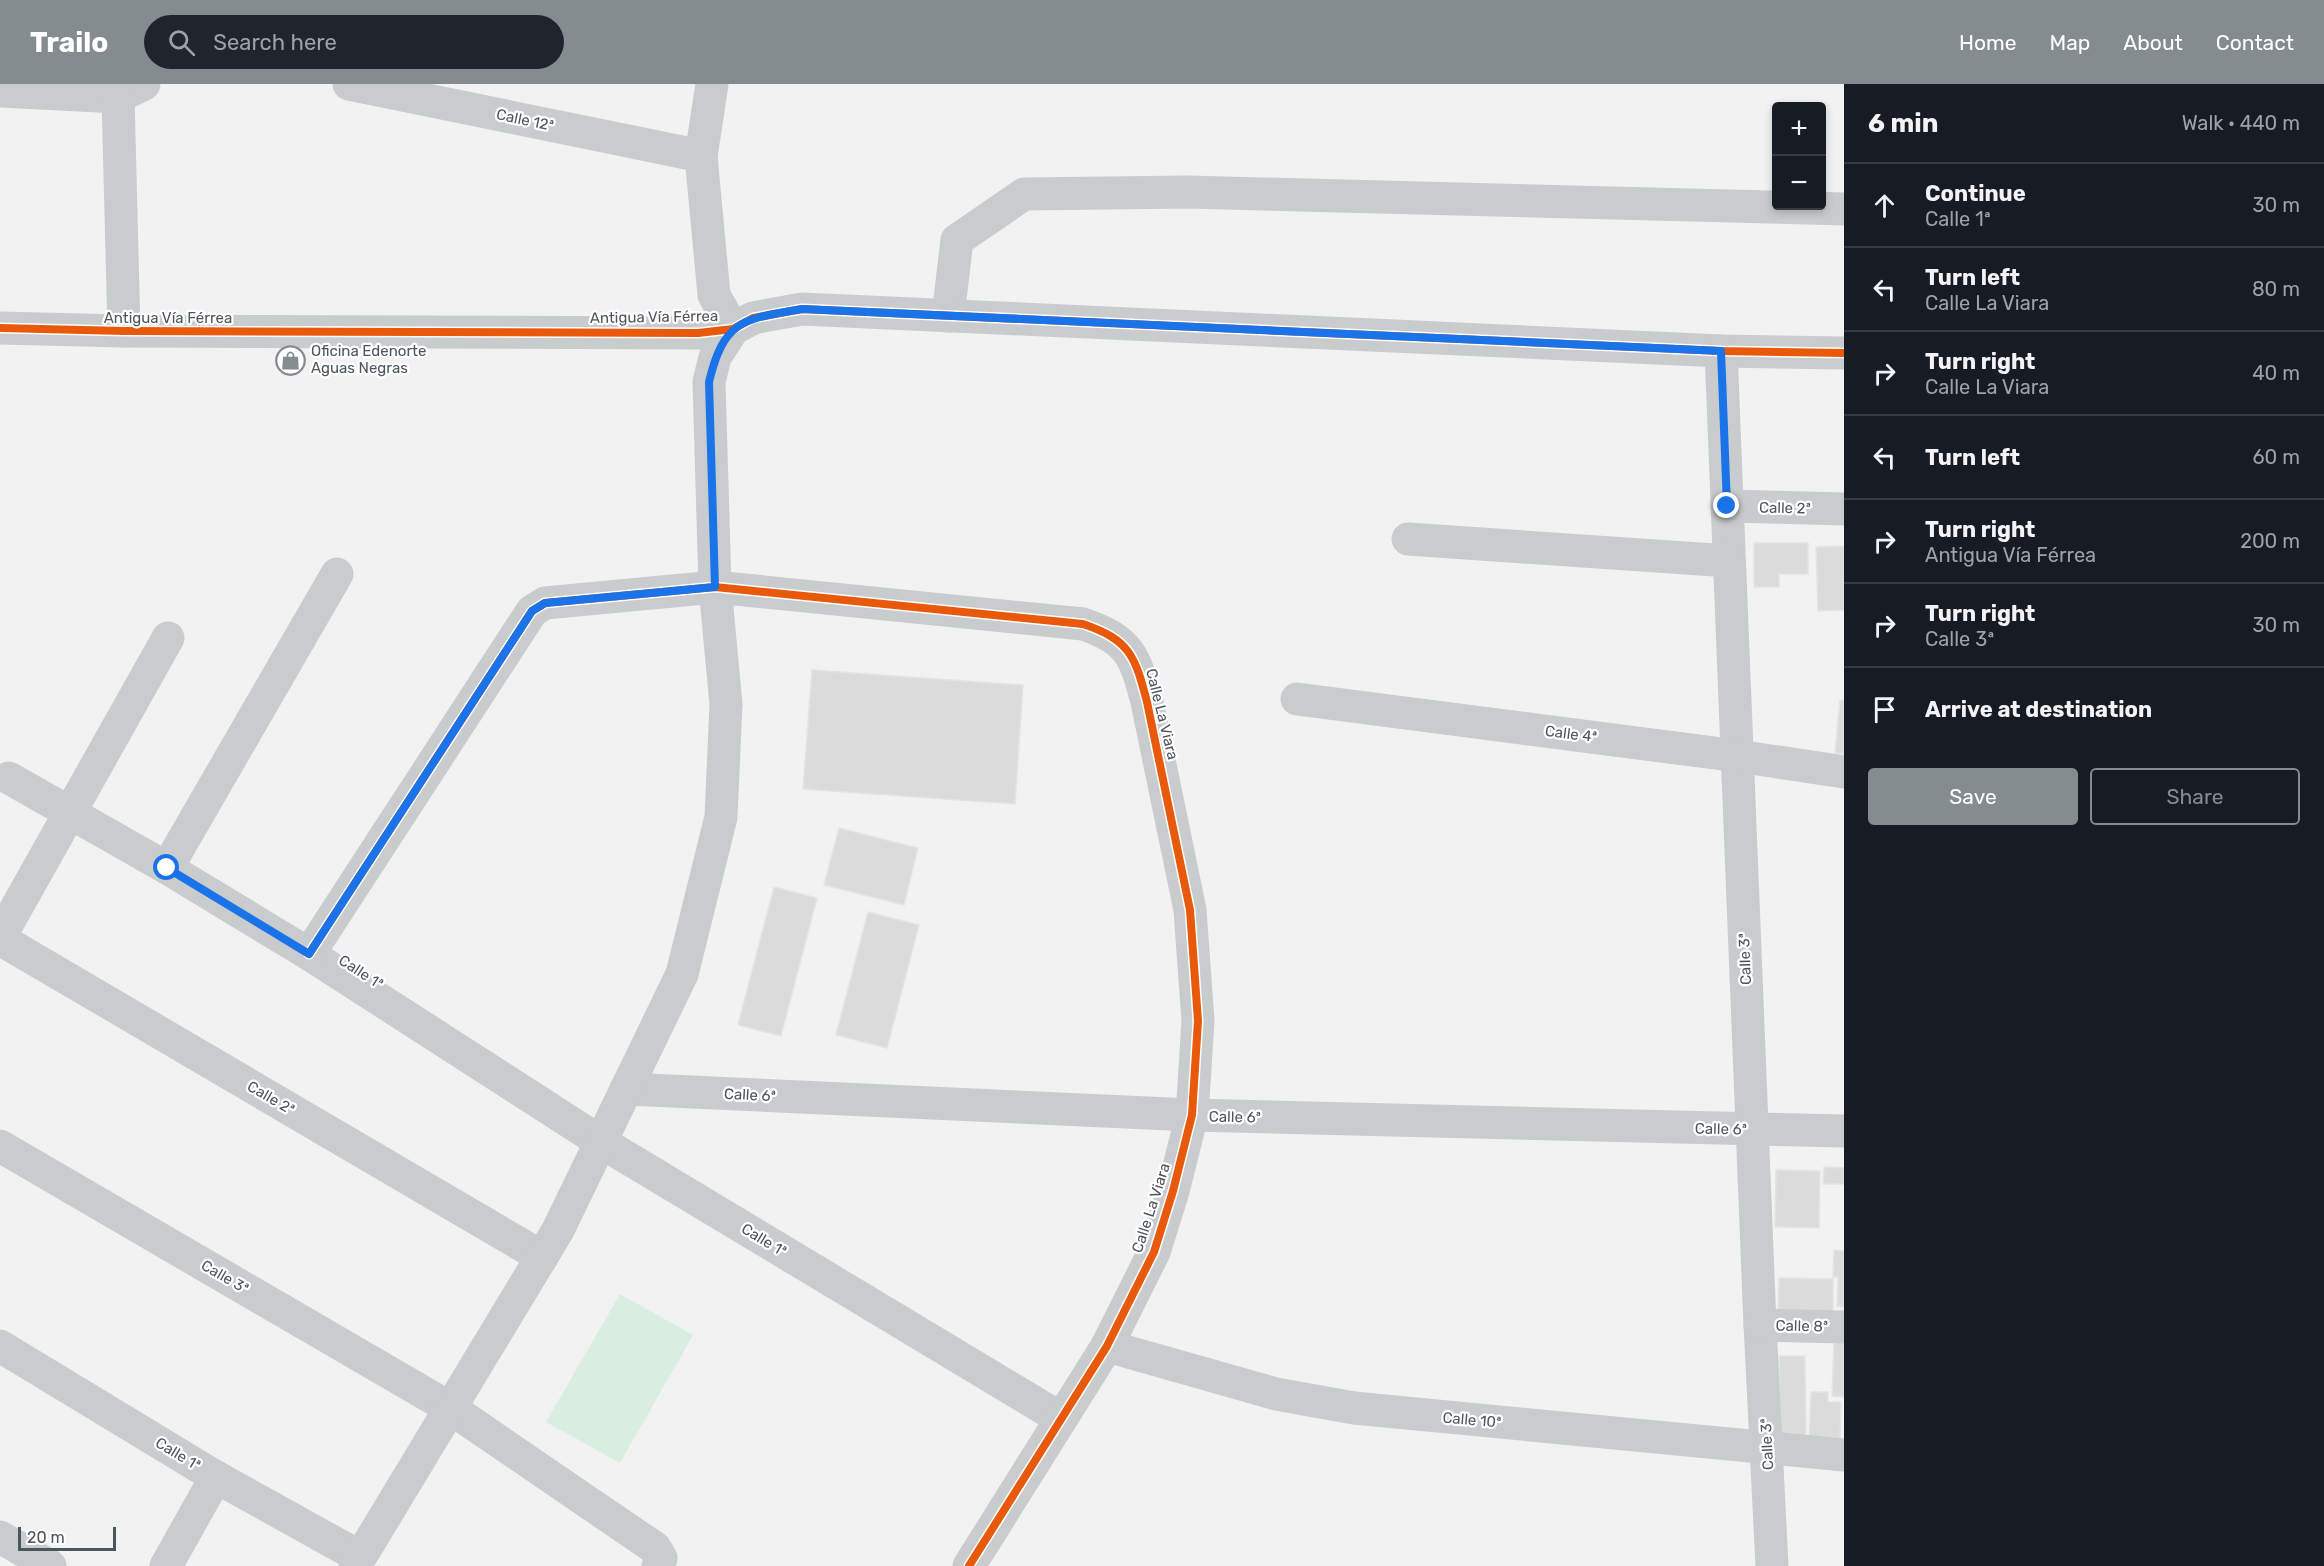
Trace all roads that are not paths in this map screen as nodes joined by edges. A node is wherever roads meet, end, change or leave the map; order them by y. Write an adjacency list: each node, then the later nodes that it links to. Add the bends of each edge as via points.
1 (349, 84): 5 (street, Calle 12ª)
2 (712, 84): 5 (street)
3 (0, 91): 4 (street)
4 (131, 91): 10 (street)
5 (702, 156): 9 (street, via 714,295)
6 (1844, 209): 7 (street, via 1188,192 1024,194 957,240)
7 (948, 316): 9 (street, Antigua Vía Férrea, via 802,309 753,318); 11 (street, Antigua Vía Férrea)
8 (0, 328): 10 (street, Antigua Vía Férrea)
9 (733, 328): 10 (street, Antigua Vía Férrea, via 698,333); 18 (street, via 715,357 709,382)
10 (124, 331)
11 (1721, 351): 12 (street, Antigua Vía Férrea); 13 (street, Calle 3ª)
12 (1844, 353)
13 (1727, 506): 14 (street, Calle 2ª); 16 (street, Calle 3ª)
14 (1844, 509)
15 (1407, 539): 16 (street)
16 (1729, 561): 21 (street, Calle 3ª)
17 (337, 574): 25 (street)
18 (715, 587): 27 (street, Calle La Viara, via 545,603 532,611); 28 (street, via 726,704 721,817 682,974); 29 (street, Calle La Viara, via 1083,624 1108,633 1127,648 1139,671 1147,702 1190,910 1198,1021)
19 (168, 638): 24 (street)
20 (1297, 699): 21 (street, Calle 4ª)
21 (1738, 756): 22 (street, Calle 4ª); 30 (street, Calle 3ª)
22 (1844, 772)
23 (9, 777): 24 (street, Calle 1ª)
24 (70, 812): 25 (street, Calle 1ª); 26 (street)
25 (167, 868): 27 (street, Calle 1ª)
26 (0, 938): 34 (street, Calle 2ª)
27 (309, 954): 32 (street, Calle 1ª)
28 (627, 1089): 29 (street, Calle 6ª); 32 (street)
29 (1192, 1115): 30 (street, Calle 6ª); 38 (street, Calle La Viara, via 1154,1252)
30 (1752, 1130): 31 (street, Calle 6ª); 35 (street, Calle 3ª)
31 (1844, 1131)
32 (602, 1142): 34 (street); 40 (street, Calle 1ª)
33 (0, 1146): 39 (street, Calle 3ª)
34 (542, 1257): 39 (street)
35 (1760, 1324): 36 (street, Calle 8ª); 41 (street, Calle 3ª)
36 (1844, 1327)
37 (0, 1346): 43 (street, Calle 1ª)
38 (1107, 1346): 40 (street, Calle La Viara); 41 (street, Calle 10ª, via 1276,1394 1354,1408)
39 (450, 1408): 45 (street); 48 (street, Calle 3ª, via 655,1548 661,1558)
40 (1060, 1418): 49 (street, Calle La Viara)
41 (1767, 1446): 42 (street, Calle 10ª); 50 (street, Calle 3ª)
42 (1844, 1455)
43 (216, 1477): 45 (street, Calle 1ª); 47 (street)
44 (0, 1537): 46 (street)
45 (357, 1561)
46 (50, 1566)
47 (166, 1566)
48 (658, 1566)
49 (969, 1566)
50 (1773, 1566)

